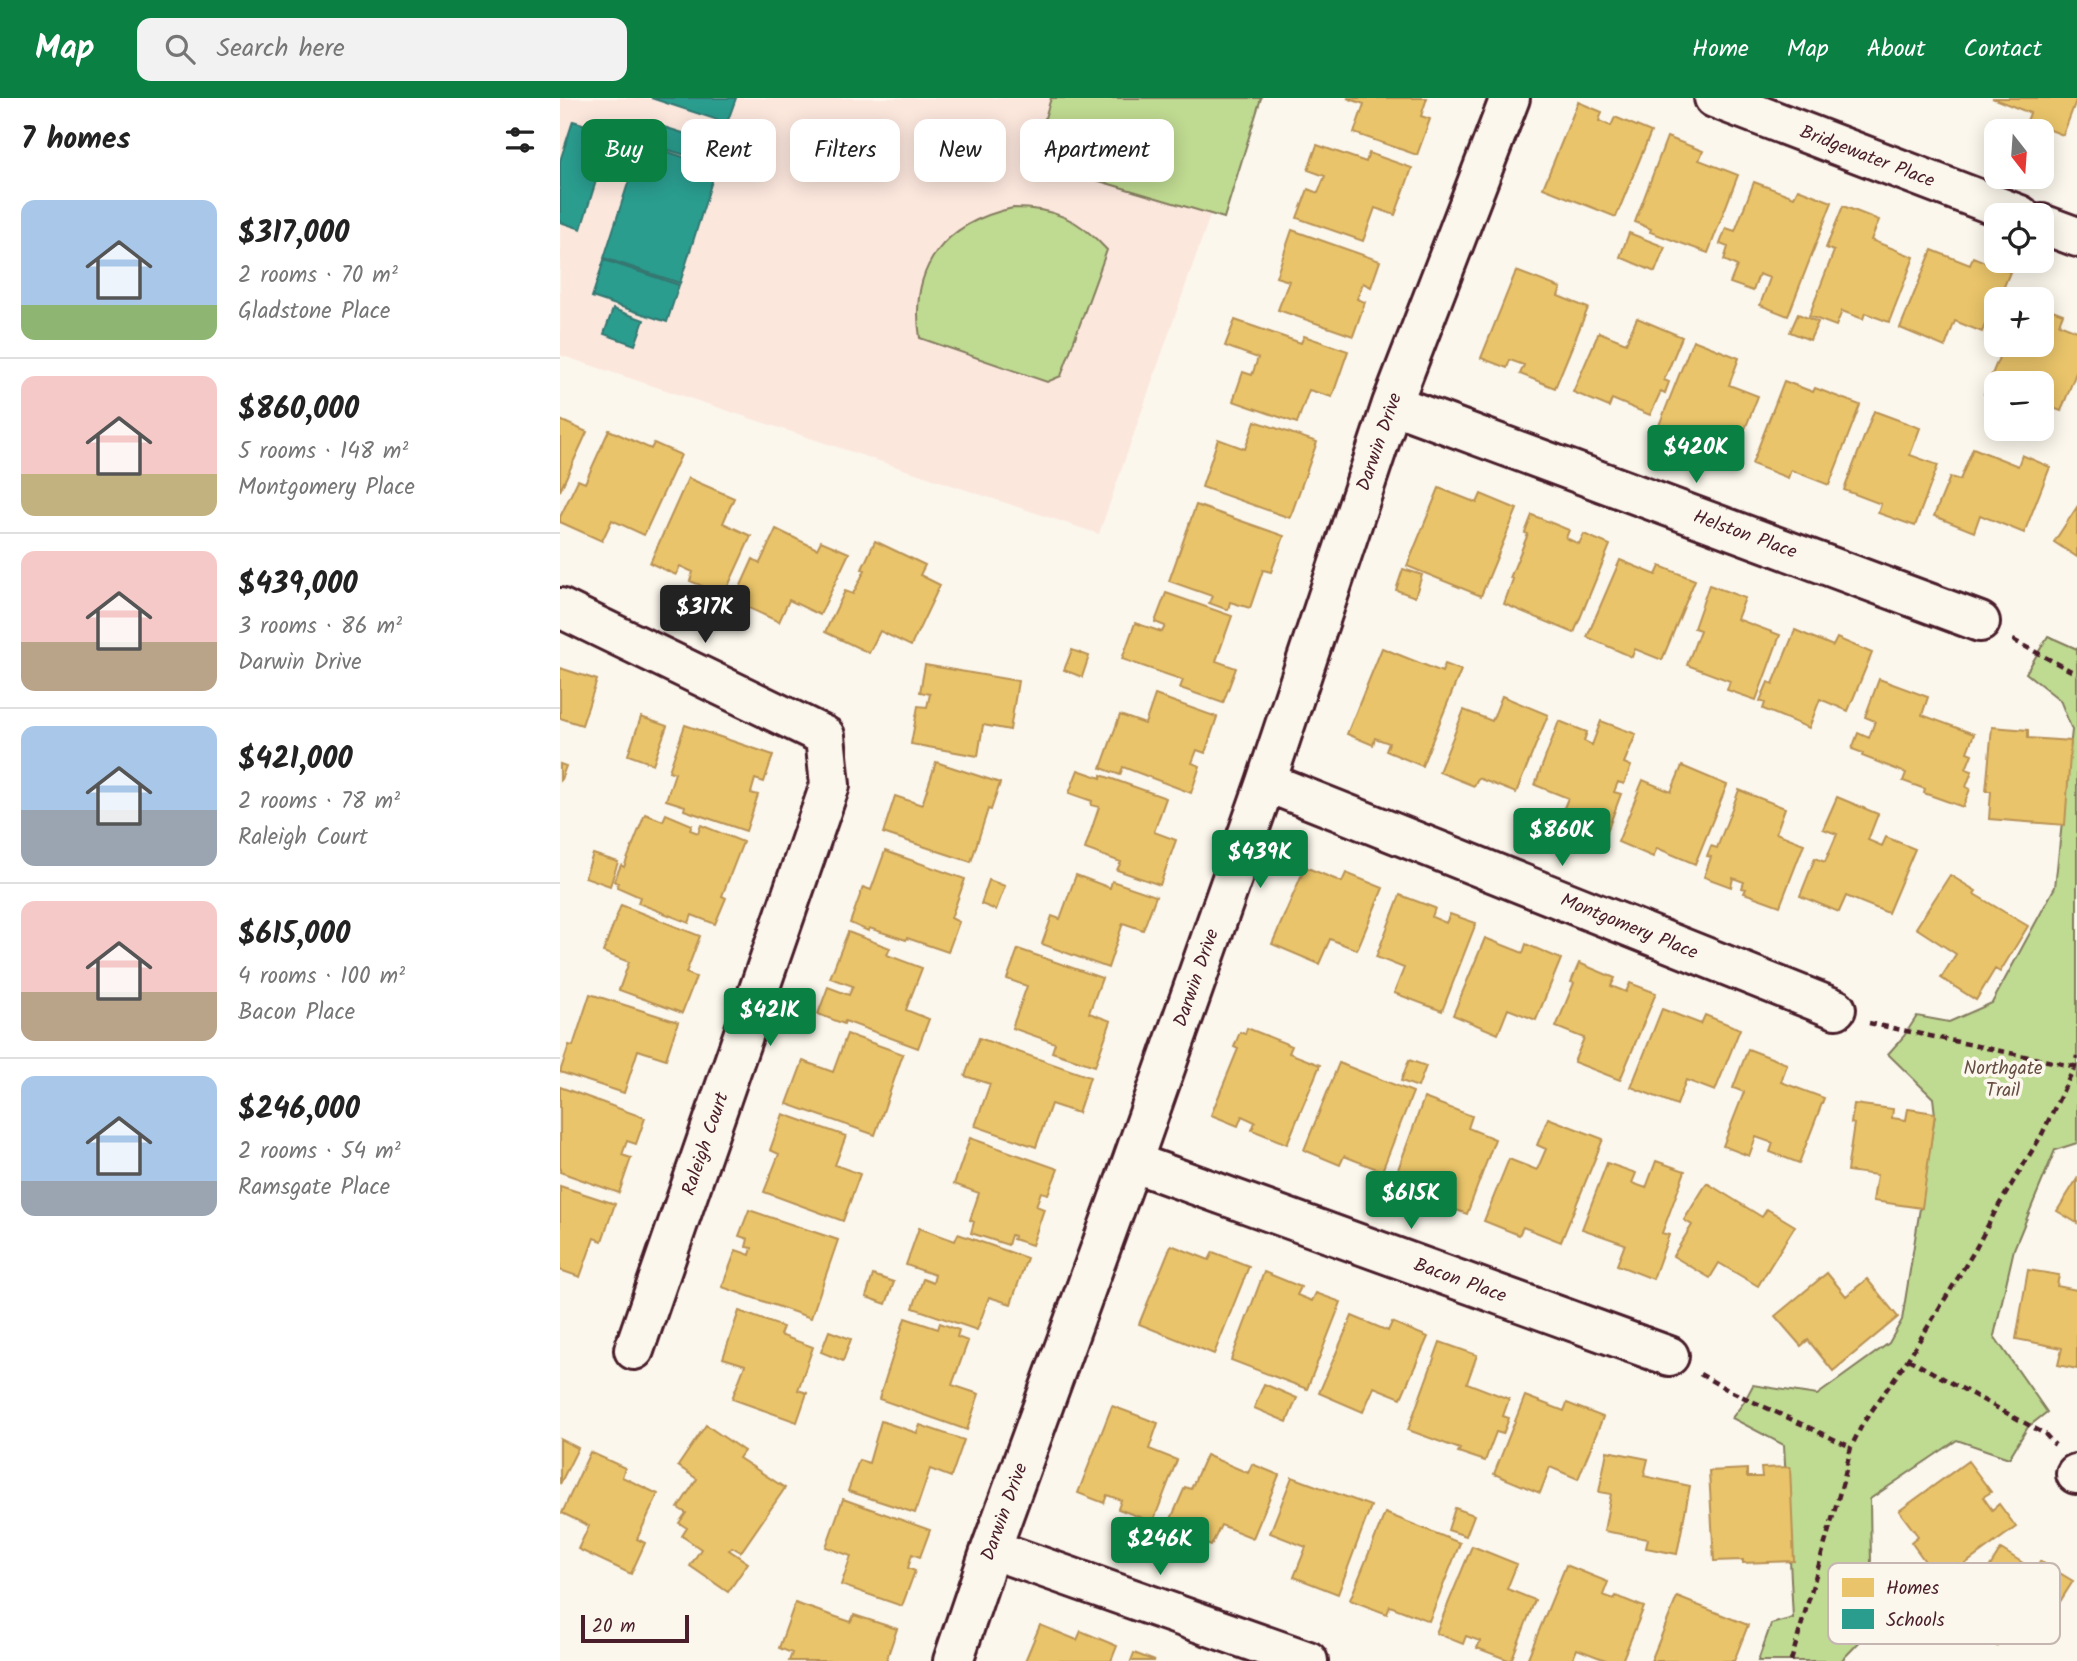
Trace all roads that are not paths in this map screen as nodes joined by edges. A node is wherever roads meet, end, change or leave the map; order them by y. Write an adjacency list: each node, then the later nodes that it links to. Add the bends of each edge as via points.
1 (1510, 98): 6 (street, Darwin Drive)
2 (1714, 98): 3 (street, Bridgewater Place)
3 (1989, 203)
4 (2054, 228): 5 (street)
5 (2077, 237)
6 (1392, 404): 8 (street, Helston Place); 9 (street, Darwin Drive)
7 (560, 608): 12 (street, Raleigh Court, via 825,736 830,785)
8 (1980, 622)
9 (1266, 782): 10 (street, Montgomery Place); 11 (street, Darwin Drive)
10 (1836, 1009)
11 (1132, 1163): 13 (street, Bacon Place); 14 (street, Darwin Drive)
12 (634, 1350)
13 (1669, 1356)
14 (991, 1549): 15 (street, Darwin Drive); 16 (street)
15 (953, 1661)
16 (1308, 1661)

